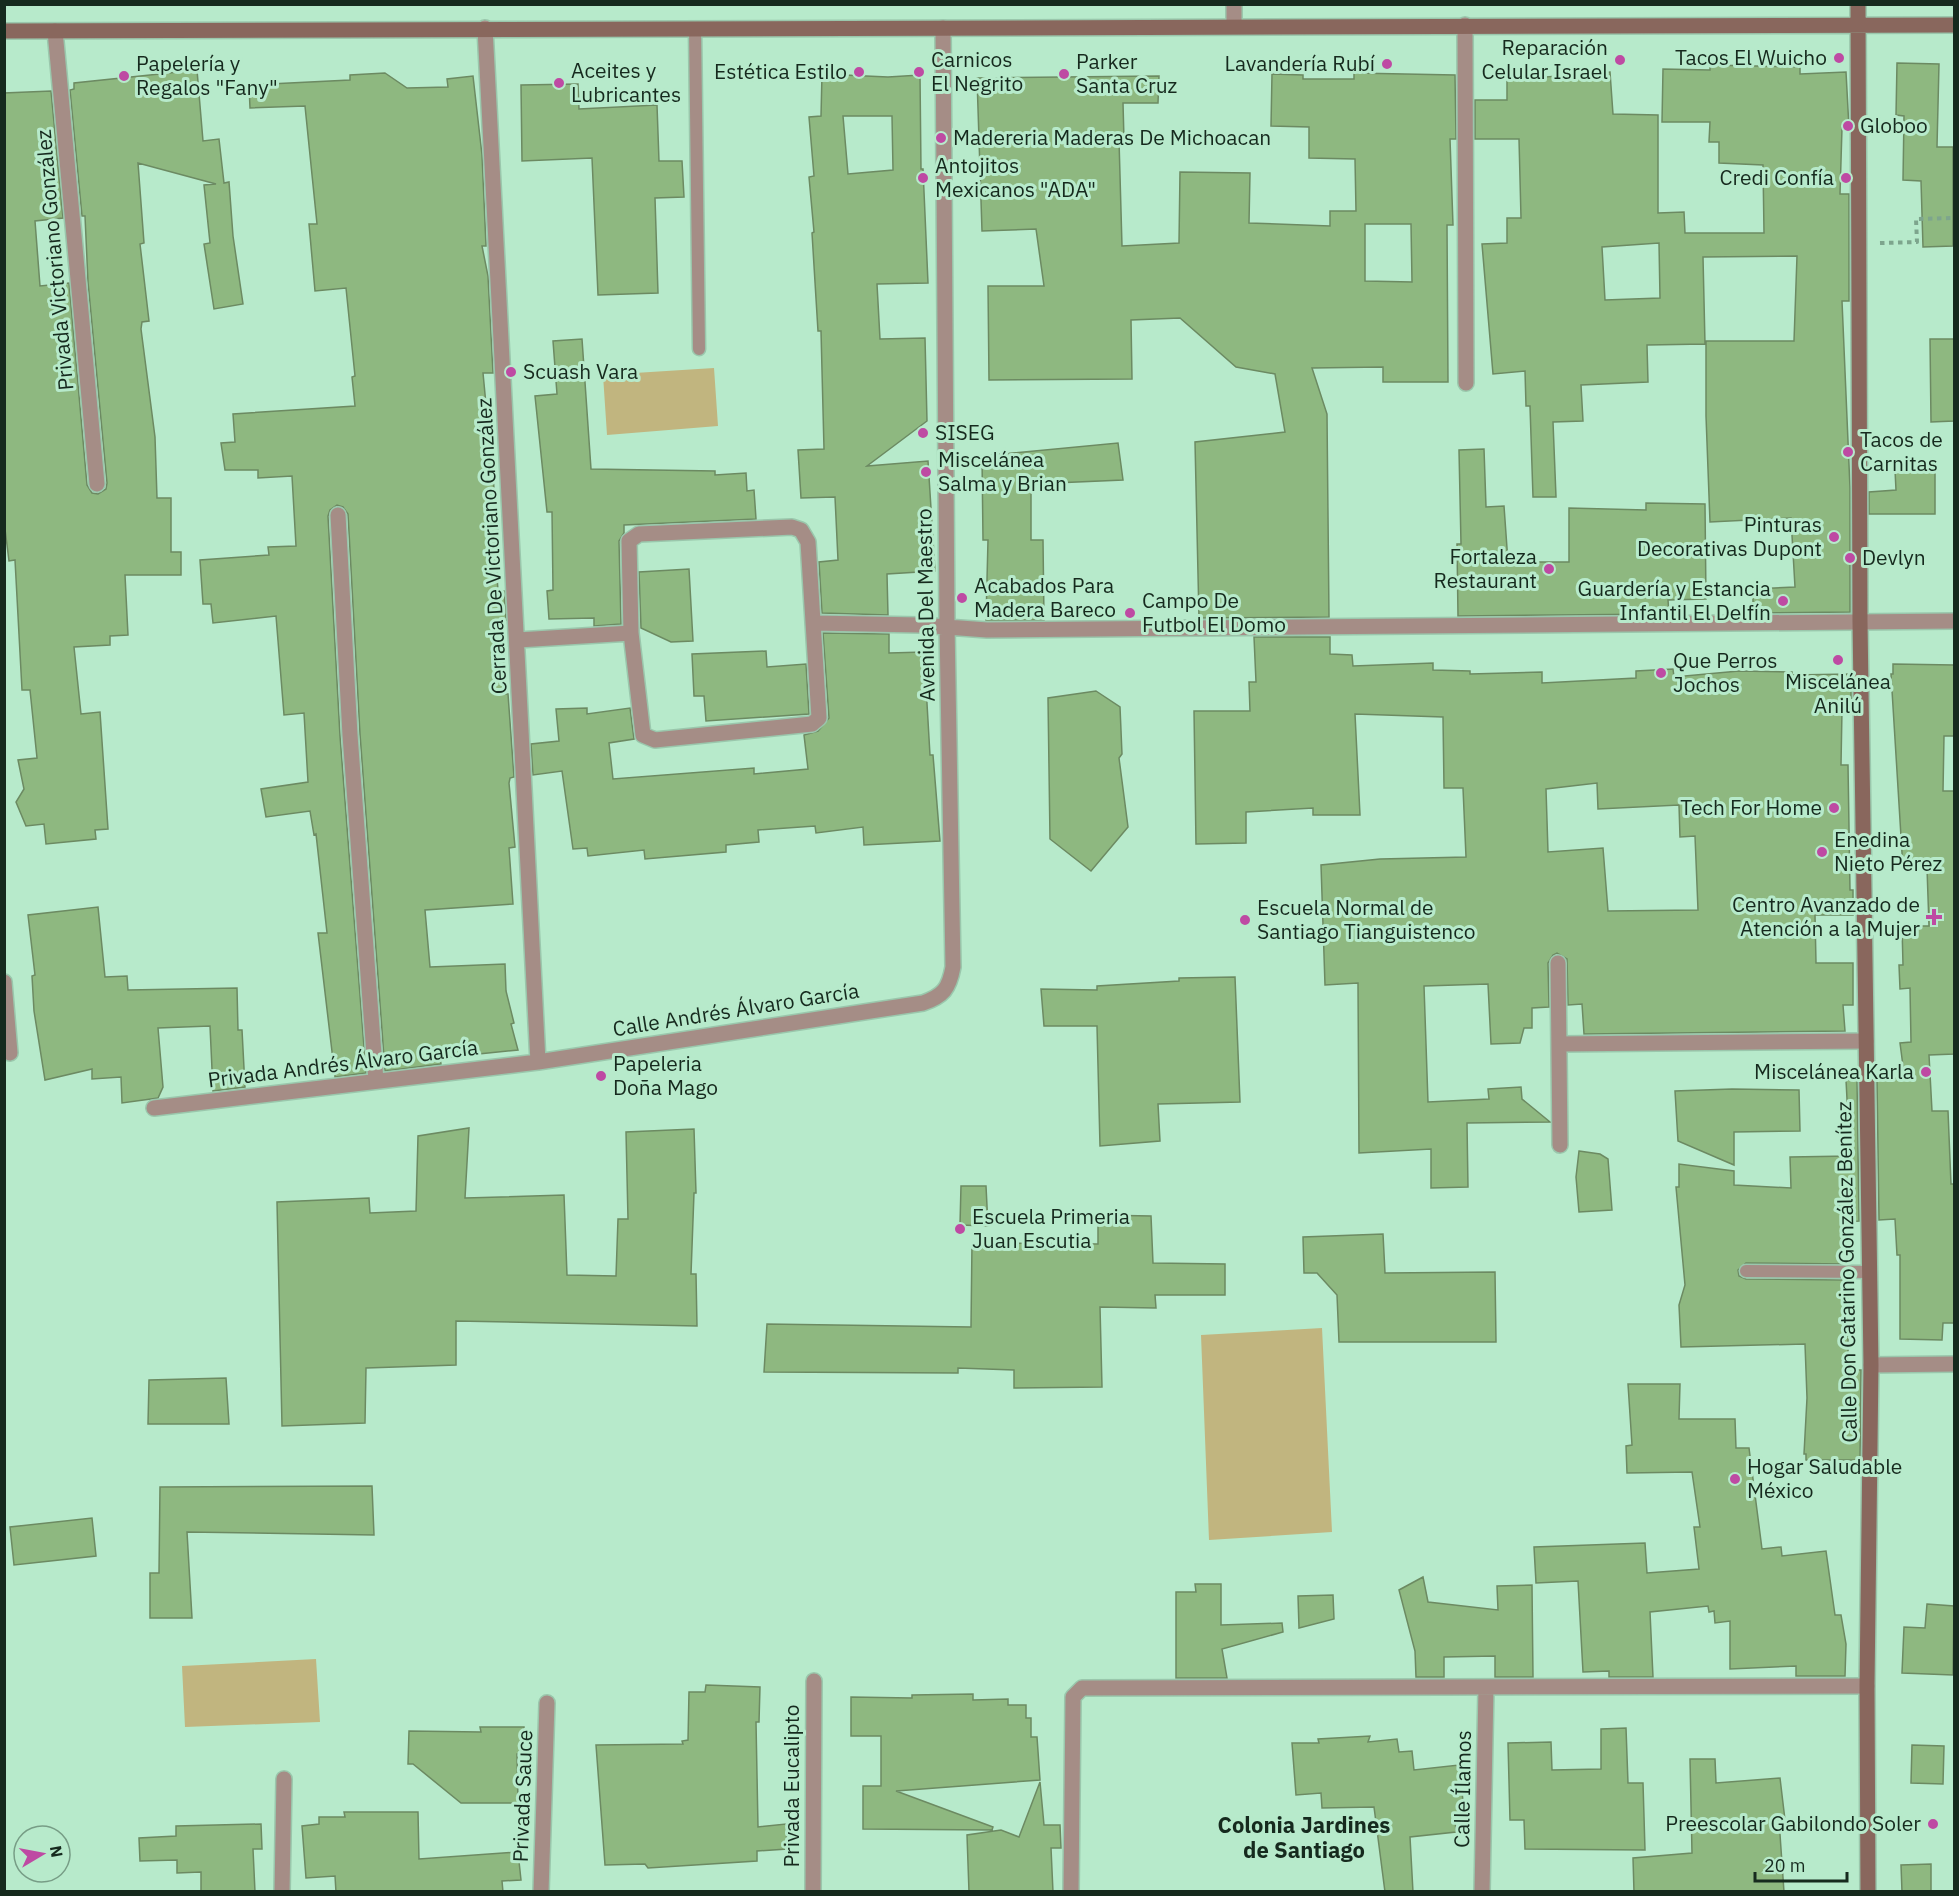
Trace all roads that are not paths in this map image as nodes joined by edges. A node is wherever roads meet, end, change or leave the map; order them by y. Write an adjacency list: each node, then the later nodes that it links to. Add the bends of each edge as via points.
1 (1234, 4): 5 (street)
2 (1858, 4): 6 (main road, Calle Don Catarino González Benítez)
3 (1465, 25): 5 (main road); 6 (main road); 13 (street)
4 (1954, 25): 6 (main road)
5 (1234, 26): 9 (main road)
6 (1857, 27): 17 (main road, Calle Don Catarino González Benítez)
7 (485, 28): 8 (main road); 11 (main road); 21 (street, Cerrada De Victoriano González)
8 (696, 28): 9 (main road); 12 (lane)
9 (943, 28): 19 (street, Avenida Del Maestro)
10 (4, 31): 11 (main road)
11 (55, 31): 14 (street, Privada Victoriano González)
12 (699, 349)
13 (1466, 383)
14 (97, 484)
15 (338, 515): 29 (street)
16 (1954, 621): 17 (street)
17 (1860, 622): 19 (street, via 987,630); 25 (main road, Calle Don Catarino González Benítez)
18 (813, 623): 19 (street); 20 (street, via 808,542 801,530 792,527 639,534 632,537 628,547); 20 (street, via 819,718 812,724 655,740 643,735)
19 (947, 626): 24 (street, Avenida Del Maestro, via 952,967 949,986)
20 (631, 633): 21 (street)
21 (518, 640): 28 (street, Cerrada De Victoriano González)
22 (1558, 963): 26 (street)
23 (4, 982): 27 (street)
24 (939, 998): 28 (street, Calle Andrés Álvaro García)
25 (1866, 1041): 26 (street); 33 (main road, Calle Don Catarino González Benítez)
26 (1560, 1044): 31 (street)
27 (10, 1053)
28 (538, 1062): 29 (street, Privada Andrés Álvaro García)
29 (376, 1081): 30 (street, Privada Andrés Álvaro García)
30 (154, 1108)
31 (1560, 1145)
32 (1746, 1271): 33 (lane)
33 (1869, 1272): 35 (main road, Calle Don Catarino González Benítez)
34 (1954, 1364): 35 (street)
35 (1872, 1365): 37 (main road, Calle Don Catarino González Benítez)
36 (814, 1681): 43 (street, Privada Eucalipto)
37 (1867, 1686): 38 (street); 46 (main road, Calle Don Catarino González Benítez)
38 (1486, 1688): 44 (street, via 1082,1688 1073,1697); 45 (street, Calle Ílamos)
39 (547, 1703): 42 (street, Privada Sauce)
40 (284, 1779): 41 (street)
41 (282, 1892)
42 (541, 1892)
43 (813, 1892)
44 (1071, 1892)
45 (1482, 1892)
46 (1868, 1892)

